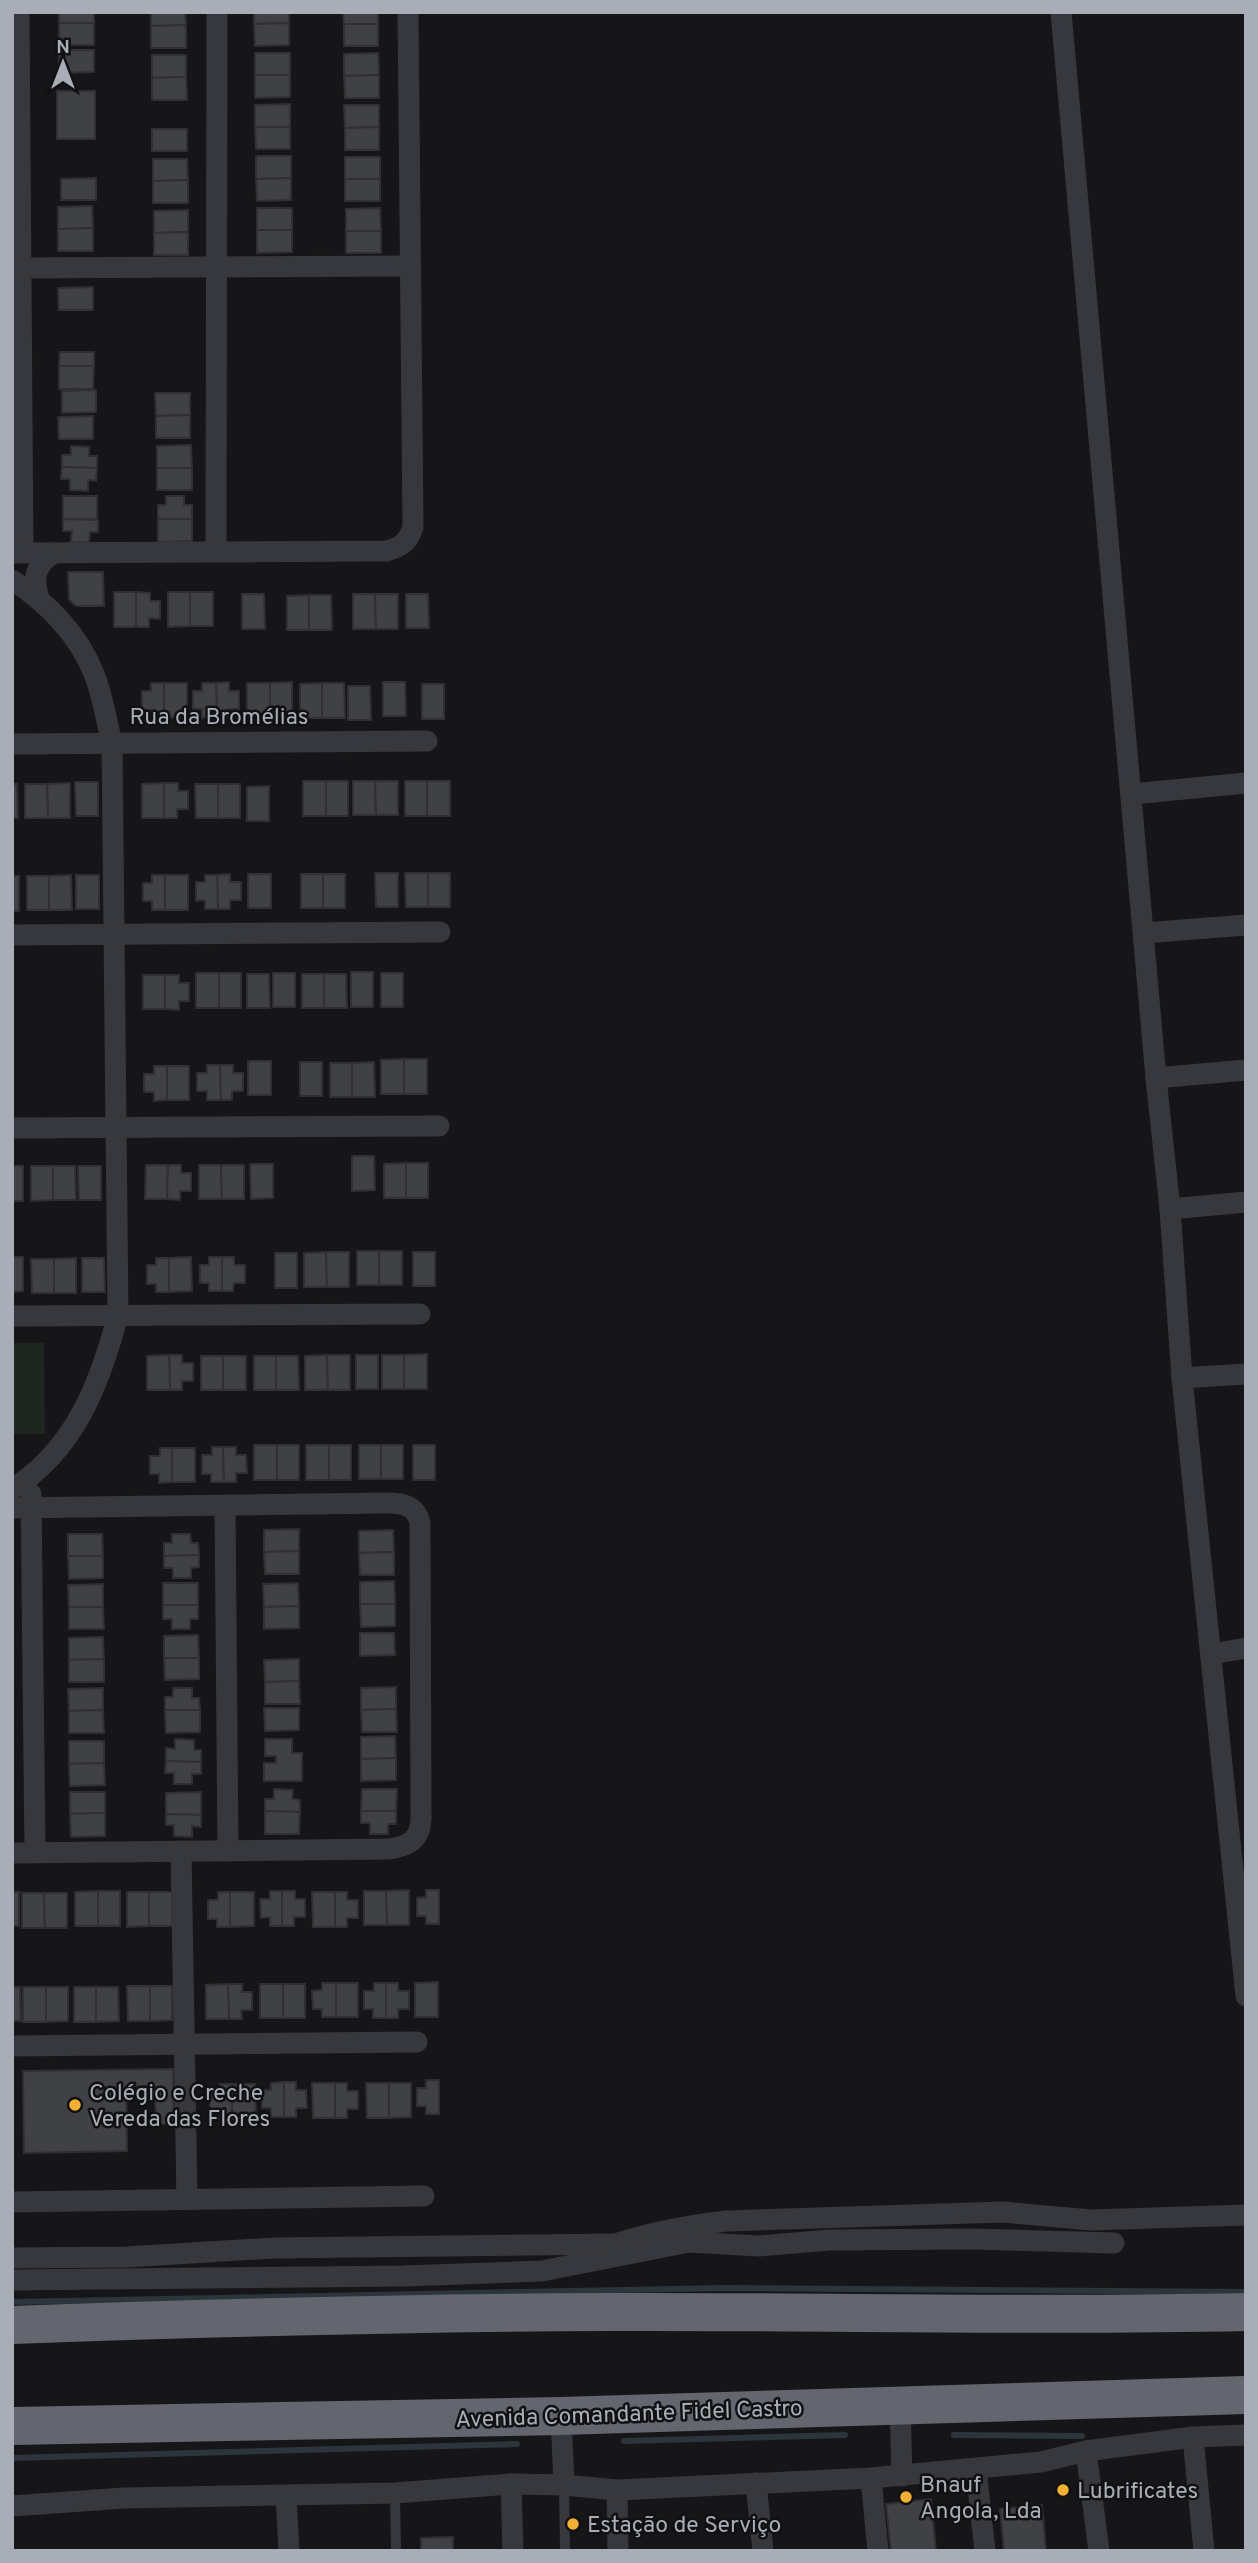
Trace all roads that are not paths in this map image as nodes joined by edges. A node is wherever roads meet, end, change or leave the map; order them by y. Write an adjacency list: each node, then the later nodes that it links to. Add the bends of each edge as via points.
1 (19, 12): 7 (street)
2 (217, 12): 6 (street)
3 (408, 12): 5 (street)
4 (1061, 12): 17 (street)
5 (410, 265): 6 (street); 8 (street, via 413,527 408,541 386,551)
6 (216, 267): 7 (street); 8 (street)
7 (16, 268): 9 (street)
8 (216, 551): 10 (street)
9 (17, 553): 10 (street)
10 (54, 553): 12 (street, via 36,572 34,586)
11 (12, 580): 12 (street)
12 (40, 601): 14 (street, via 86,656)
13 (426, 741): 14 (street, Rua da Bromélias)
14 (112, 743): 15 (street, Rua da Bromélias); 21 (street)
15 (12, 744)
16 (1246, 783): 17 (street)
17 (1132, 794): 20 (street)
18 (1246, 925): 20 (street)
19 (440, 932): 21 (street)
20 (1144, 933): 24 (street)
21 (113, 934): 22 (street); 27 (street)
22 (12, 935)
23 (1246, 1070): 24 (street)
24 (1156, 1077): 29 (street)
25 (439, 1126): 27 (street)
26 (12, 1128): 27 (street)
27 (116, 1128): 31 (street)
28 (1246, 1202): 29 (street)
29 (1170, 1209): 34 (street)
30 (420, 1314): 31 (street)
31 (118, 1315): 32 (street); 35 (street, via 84,1412 52,1457)
32 (12, 1316)
33 (1246, 1374): 34 (street)
34 (1182, 1378): 40 (street)
35 (31, 1475): 36 (street); 38 (street)
36 (12, 1489)
37 (225, 1506): 38 (street); 42 (street); 42 (street, via 397,1503 418,1513 421,1534 419,1834 405,1846 389,1849)
38 (22, 1508): 44 (street)
39 (1246, 1648): 40 (street)
40 (1212, 1654): 41 (street)
41 (1236, 1820): 46 (street)
42 (228, 1850): 43 (street)
43 (181, 1851): 44 (street); 48 (street)
44 (35, 1852): 45 (street)
45 (12, 1853)
46 (1246, 1996)
47 (417, 2042): 48 (street)
48 (184, 2045): 49 (street); 51 (street)
49 (12, 2046)
50 (424, 2196): 51 (street)
51 (187, 2200): 52 (street)
52 (12, 2202)
53 (1246, 2215): 55 (street, via 1091,2220 1003,2212 819,2217 681,2226)
54 (1114, 2243): 57 (street, via 830,2240 759,2246 689,2242)
55 (616, 2244): 56 (street, via 301,2247); 57 (street)
56 (12, 2258)
57 (542, 2271): 58 (street)
58 (12, 2280)
59 (1246, 2312): 60 (highway, via 581,2312)
60 (12, 2325)
61 (1246, 2395): 62 (highway, Avenida Comandante Fidel Castro)
62 (900, 2405): 63 (highway, Avenida Comandante Fidel Castro); 69 (street)
63 (561, 2416): 64 (highway, Avenida Comandante Fidel Castro); 73 (street)
64 (12, 2427)
65 (1246, 2435): 66 (street)
66 (1193, 2437): 67 (street); 87 (street)
67 (1086, 2451): 68 (street, via 1041,2462); 86 (street)
68 (976, 2469): 69 (street); 85 (street)
69 (902, 2476): 70 (street)
70 (871, 2478): 71 (street); 84 (street)
71 (756, 2483): 74 (street); 83 (street)
72 (511, 2484): 73 (street); 75 (street); 80 (street)
73 (564, 2485): 74 (street); 81 (lane)
74 (617, 2490): 82 (street)
75 (395, 2493): 76 (street); 79 (lane)
76 (286, 2496): 77 (street, via 124,2498); 78 (street)
77 (12, 2506)
78 (289, 2551)
79 (397, 2551)
80 (513, 2551)
81 (565, 2551)
82 (618, 2551)
83 (763, 2551)
84 (878, 2551)
85 (985, 2551)
86 (1099, 2551)
87 (1204, 2551)

